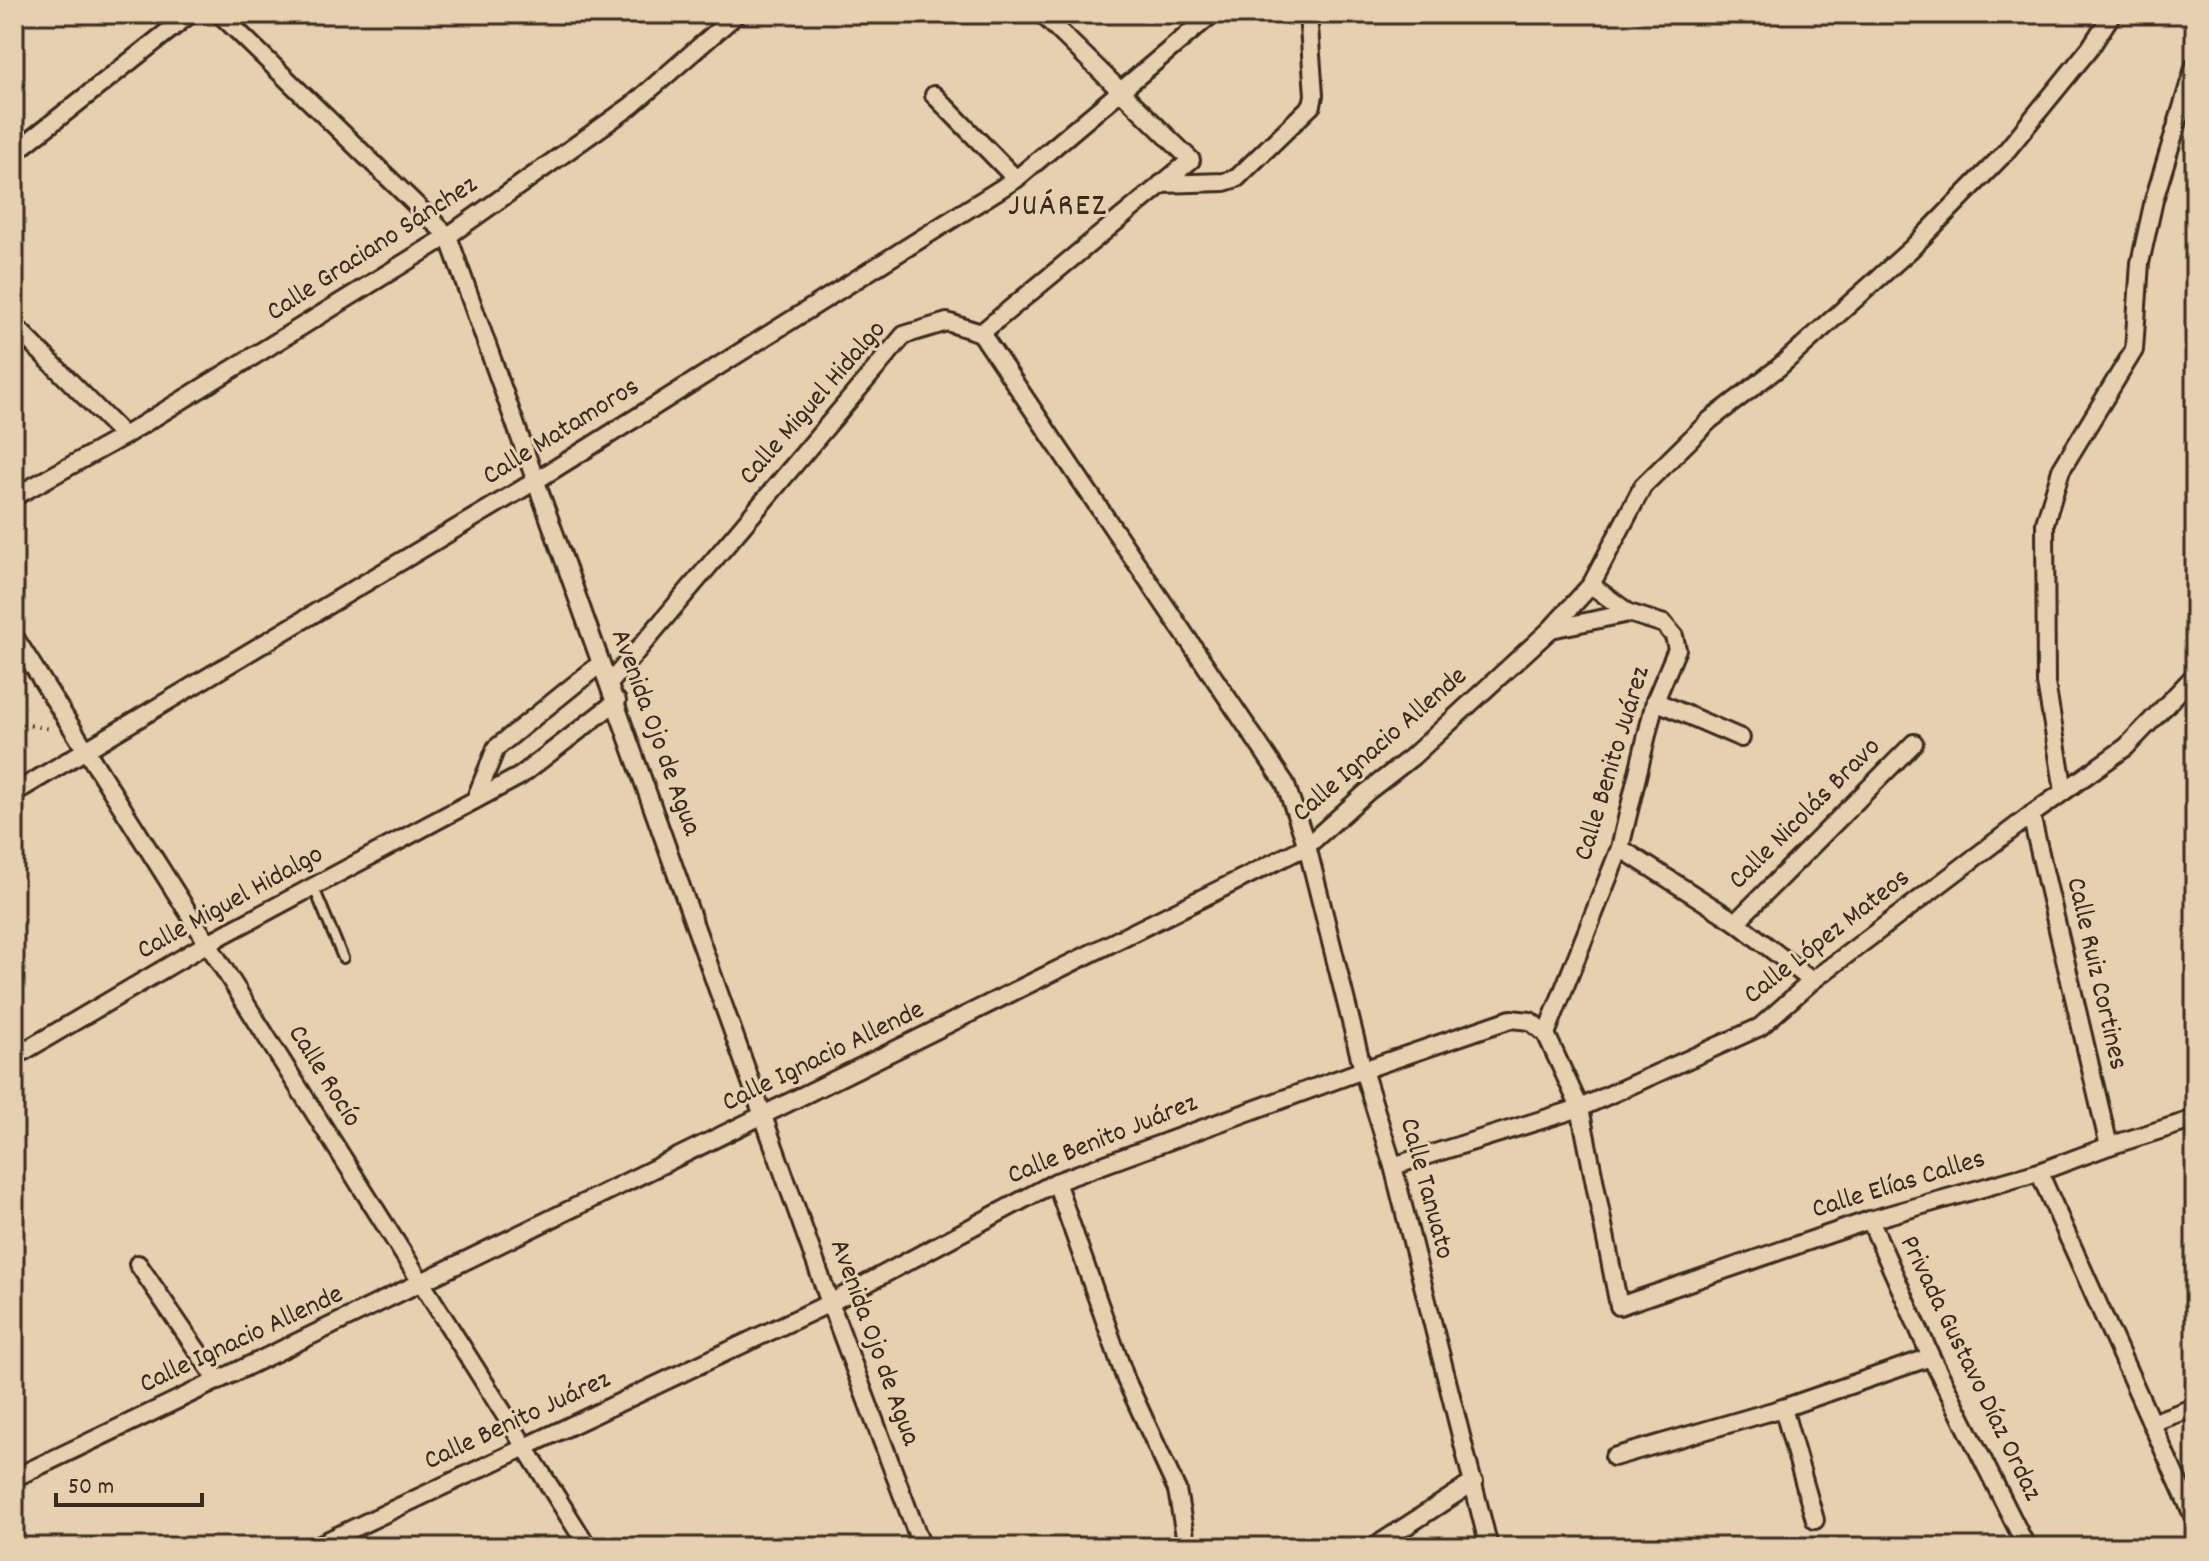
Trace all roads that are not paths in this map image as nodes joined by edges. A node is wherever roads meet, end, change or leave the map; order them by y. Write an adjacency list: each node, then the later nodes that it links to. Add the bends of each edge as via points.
1 (190, 14): 11 (street)
2 (220, 14): 14 (street, Avenida Ojo de Agua)
3 (737, 14): 14 (street, Calle Graciano Sánchez, via 631,106)
4 (1042, 14): 9 (street)
5 (1212, 14): 9 (street)
6 (1308, 14): 13 (street, via 1312,105 1237,178)
7 (2112, 14): 20 (street, Calle Ignacio Allende, via 2003,155 1911,249 1778,368 1710,420 1643,486)
8 (2195, 65): 32 (street, via 2140,263 2134,350 2061,470 2045,523 2046,683)
9 (1120, 90): 12 (street, Calle Matamoros); 13 (street, via 1191,160)
10 (934, 95): 12 (street)
11 (14, 153)
12 (1016, 179): 18 (street, Calle Matamoros)
13 (1161, 184): 16 (street)
14 (448, 236): 17 (street, Calle Graciano Sánchez); 18 (street, Avenida Ojo de Agua)
15 (14, 325): 17 (street)
16 (981, 333): 26 (street, Calle Miguel Hidalgo, via 947,322 904,335); 36 (street, Calle Tanuato, via 1285,783)
17 (124, 436): 19 (street, Calle Graciano Sánchez)
18 (537, 480): 24 (street, Avenida Ojo de Agua); 31 (street, Calle Matamoros)
19 (14, 497)
20 (1591, 585): 21 (street); 22 (street, Calle Ignacio Allende)
21 (1629, 613): 22 (street); 28 (street, Calle Benito Juárez, via 1664,624 1674,636 1677,649)
22 (1551, 629): 36 (street, Calle Ignacio Allende)
23 (14, 636): 31 (street, Calle Rocío)
24 (600, 664): 26 (street, Avenida Ojo de Agua); 34 (street, via 496,748)
25 (2195, 675): 32 (street, Calle López Mateos, via 2126,747)
26 (609, 684): 27 (street, Avenida Ojo de Agua)
27 (617, 701): 34 (street, Calle Miguel Hidalgo, via 520,776); 47 (street, Avenida Ojo de Agua)
28 (1655, 701): 29 (street); 37 (street, Calle Benito Juárez)
29 (1741, 738)
30 (1914, 743): 39 (street, Calle Nicolás Bravo)
31 (87, 751): 33 (street, Calle Matamoros); 40 (street, Calle Rocío)
32 (2064, 791): 35 (street, Calle López Mateos)
33 (14, 793)
34 (475, 800): 38 (street, Calle Miguel Hidalgo)
35 (2031, 815): 42 (street, Calle López Mateos); 49 (street, Calle Ruiz Cortines)
36 (1307, 846): 45 (street, Calle Tanuato); 47 (street, Calle Ignacio Allende)
37 (1620, 848): 39 (street); 43 (street, Calle Benito Juárez)
38 (314, 888): 40 (street, Calle Miguel Hidalgo); 41 (lane)
39 (1736, 922): 42 (street)
40 (208, 943): 44 (street, Calle Miguel Hidalgo); 55 (street, Calle Rocío)
41 (343, 958)
42 (1812, 981): 46 (street, Calle López Mateos, via 1760,1027)
43 (1546, 1034): 45 (street, Calle Benito Juárez, via 1530,1021 1511,1019); 46 (street)
44 (14, 1057)
45 (1363, 1070): 50 (street, Calle Tanuato); 52 (street, Calle Benito Juárez)
46 (1580, 1108): 50 (street, Calle López Mateos); 53 (street, Calle Elías Calles, via 1619,1306)
47 (764, 1117): 55 (street, Calle Ignacio Allende); 56 (street, Avenida Ojo de Agua)
48 (2195, 1119): 49 (street, Calle Elías Calles)
49 (2109, 1146): 51 (street, Calle Elías Calles)
50 (1393, 1166): 65 (street, Calle Tanuato)
51 (2039, 1172): 53 (street, Calle Elías Calles); 61 (street)
52 (1056, 1182): 56 (street, Calle Benito Juárez); 72 (street, via 1126,1380 1177,1490)
53 (1870, 1220): 57 (street, Privada Gustavo Díaz Ordaz)
54 (138, 1264): 58 (street)
55 (423, 1284): 58 (street, Calle Ignacio Allende); 62 (street, Calle Rocío)
56 (830, 1303): 62 (street, Calle Benito Juárez); 71 (street, Avenida Ojo de Agua)
57 (1931, 1357): 60 (street); 68 (street, Privada Gustavo Díaz Ordaz)
58 (218, 1381): 64 (street, Calle Ignacio Allende)
59 (2195, 1407): 61 (street)
60 (1783, 1408): 63 (street); 66 (street)
61 (2151, 1423): 67 (street)
62 (526, 1448): 69 (street, Calle Benito Juárez); 70 (street, Calle Rocío)
63 (1614, 1457)
64 (14, 1478)
65 (1474, 1482): 73 (street); 74 (street, Calle Tanuato)
66 (1815, 1520)
67 (2195, 1520)
68 (2023, 1540)
69 (314, 1547)
70 (588, 1547)
71 (922, 1547)
72 (1187, 1547)
73 (1374, 1547)
74 (1489, 1547)

